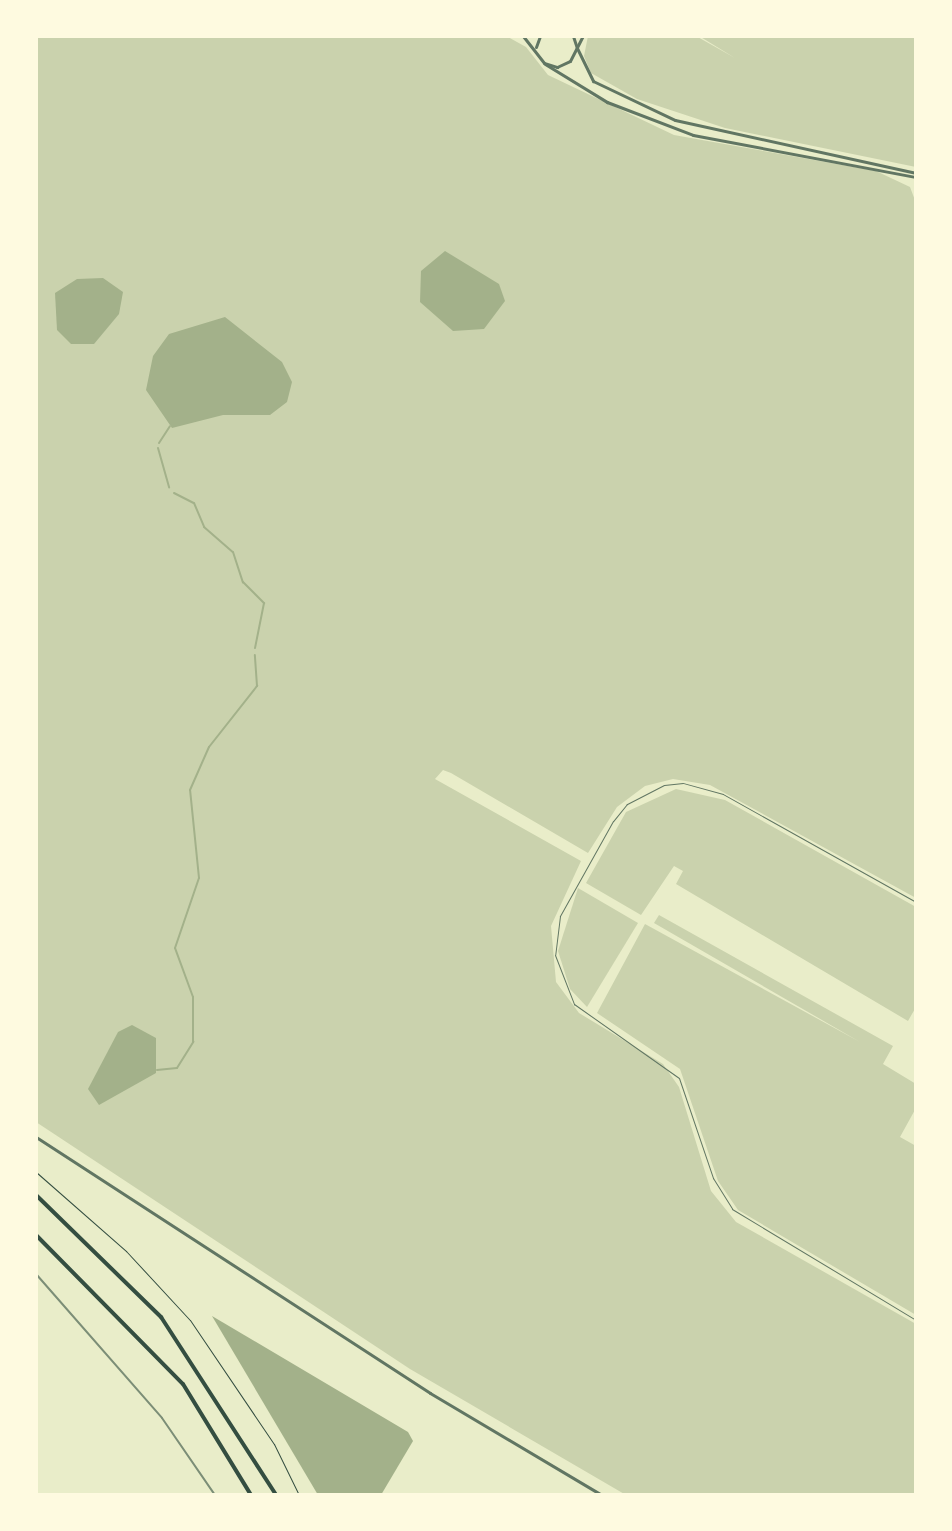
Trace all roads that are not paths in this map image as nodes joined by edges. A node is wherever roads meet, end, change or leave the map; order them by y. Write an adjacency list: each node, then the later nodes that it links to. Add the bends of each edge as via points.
1 (523, 36): 6 (street)
2 (540, 36): 6 (street)
3 (573, 36): 5 (street)
4 (583, 36): 5 (street)
5 (577, 48): 7 (street, via 564,65); 8 (street, via 593,81 675,120)
6 (538, 54): 7 (street)
7 (544, 63): 8 (street, via 607,102 693,135)
8 (916, 175)
9 (916, 902): 13 (lane, via 723,794 683,783 664,785 627,804 613,821 560,916 555,955 574,1004 679,1078 713,1178 732,1209)
10 (36, 1137): 16 (street)
11 (36, 1195): 15 (main road, via 161,1317)
12 (36, 1235): 14 (main road, via 183,1384)
13 (916, 1320)
14 (251, 1495)
15 (276, 1495)
16 (602, 1495)

